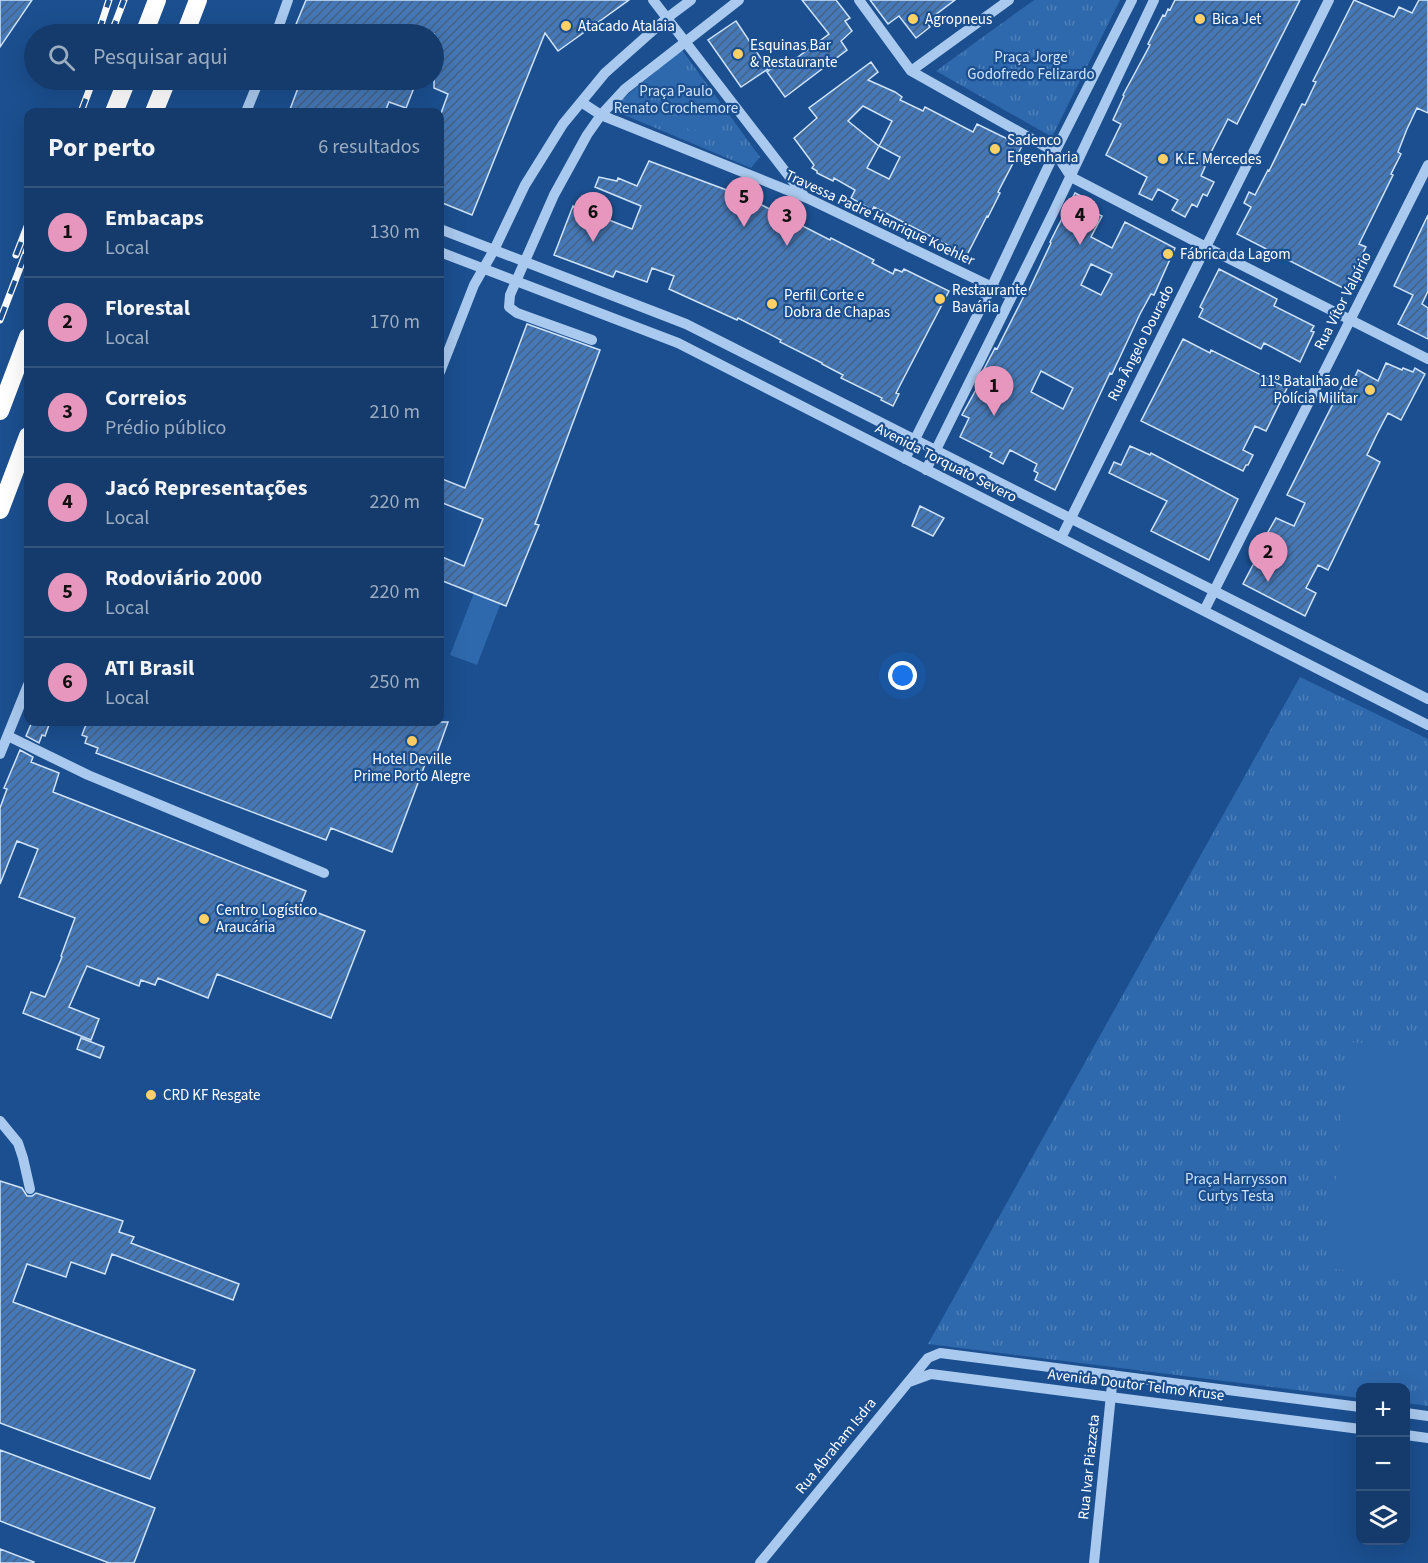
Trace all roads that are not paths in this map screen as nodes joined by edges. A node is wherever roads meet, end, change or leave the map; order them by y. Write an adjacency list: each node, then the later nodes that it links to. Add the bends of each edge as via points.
1 (157, 0): 13 (highway)
2 (198, 0): 14 (highway)
3 (288, 0): 15 (street)
4 (653, 0): 12 (street)
5 (691, 0): 12 (street)
6 (739, 0): 16 (street)
7 (859, 0): 17 (street)
8 (1009, 0): 17 (street)
9 (1132, 0): 26 (street)
10 (1154, 0): 28 (street)
11 (1329, 0): 31 (street, Rua Ângelo Dourado)
12 (667, 18): 16 (street); 21 (street, via 605,73)
13 (148, 24)
14 (188, 24)
15 (280, 24)
16 (684, 42): 25 (street, via 625,89); 29 (street)
17 (911, 71): 26 (street)
18 (123, 90): 22 (highway)
19 (163, 90): 23 (highway)
20 (255, 90): 24 (street)
21 (581, 102): 25 (street, Travessa Padre Henrique Koehler); 32 (street, via 525,185)
22 (116, 108)
23 (156, 108)
24 (248, 108)
25 (601, 115): 29 (street, Travessa Padre Henrique Koehler); 34 (street, via 554,195)
26 (1055, 152): 28 (street); 37 (street)
27 (1428, 165): 39 (street, Rua Vítor Valpírio)
28 (1071, 177): 31 (street); 38 (street)
29 (807, 198): 37 (street, Travessa Padre Henrique Koehler)
30 (444, 231): 32 (street, Avenida Torquato Severo)
31 (1206, 248): 39 (street); 53 (street, Rua Ângelo Dourado)
32 (494, 250): 34 (street, Avenida Torquato Severo); 35 (street)
33 (444, 254): 35 (street, Avenida Torquato Severo)
34 (524, 262): 36 (street); 44 (street, Avenida Torquato Severo, via 686,324)
35 (483, 269): 36 (street, Avenida Torquato Severo); 43 (street)
36 (516, 281): 40 (street, via 509,307); 45 (street, Avenida Torquato Severo, via 678,344)
37 (992, 286): 38 (street, Travessa Padre Henrique Koehler); 47 (street)
38 (1011, 296): 49 (street)
39 (1350, 320): 42 (street); 55 (street, Rua Vítor Valpírio)
40 (592, 340)
41 (24, 348): 46 (highway)
42 (1428, 359)
43 (444, 362)
44 (795, 380): 45 (street); 47 (street, Avenida Torquato Severo)
45 (785, 398): 50 (street, Avenida Torquato Severo)
46 (0, 411)
47 (915, 440): 49 (street, Avenida Torquato Severo); 50 (street)
48 (24, 447): 52 (highway)
49 (936, 451): 51 (street); 53 (street, Avenida Torquato Severo)
50 (905, 459): 51 (street, Avenida Torquato Severo)
51 (926, 470): 54 (street, Avenida Torquato Severo)
52 (0, 510)
53 (1070, 519): 54 (street, Rua Ângelo Dourado); 55 (street, Avenida Torquato Severo)
54 (1061, 538): 56 (street, Avenida Torquato Severo)
55 (1215, 591): 56 (street, Rua Vítor Valpírio); 58 (street, Avenida Torquato Severo)
56 (1204, 611): 59 (street, Avenida Torquato Severo)
57 (24, 695): 60 (street)
58 (1428, 699)
59 (1428, 725)
60 (8, 736): 61 (street); 62 (street, via 88,775)
61 (0, 754)
62 (324, 873)
63 (0, 1121): 64 (street, via 18,1143)
64 (30, 1189)
65 (940, 1353): 66 (street, Avenida Doutor Telmo Kruse); 67 (street, Rua Abraham Isdra, via 928,1358)
66 (1113, 1375): 68 (street, Rua Ivar Piazzeta); 69 (street, Avenida Doutor Telmo Kruse)
67 (909, 1382): 68 (street, Avenida Doutor Telmo Kruse, via 932,1374); 75 (street, Rua Abraham Isdra)
68 (1111, 1397): 72 (street, Avenida Doutor Telmo Kruse); 76 (street, Rua Ivar Piazzeta)
69 (1356, 1406)
70 (1410, 1414): 71 (street)
71 (1428, 1416)
72 (1356, 1428)
73 (1410, 1436): 74 (street)
74 (1428, 1438)
75 (760, 1563)
76 (1094, 1563)

